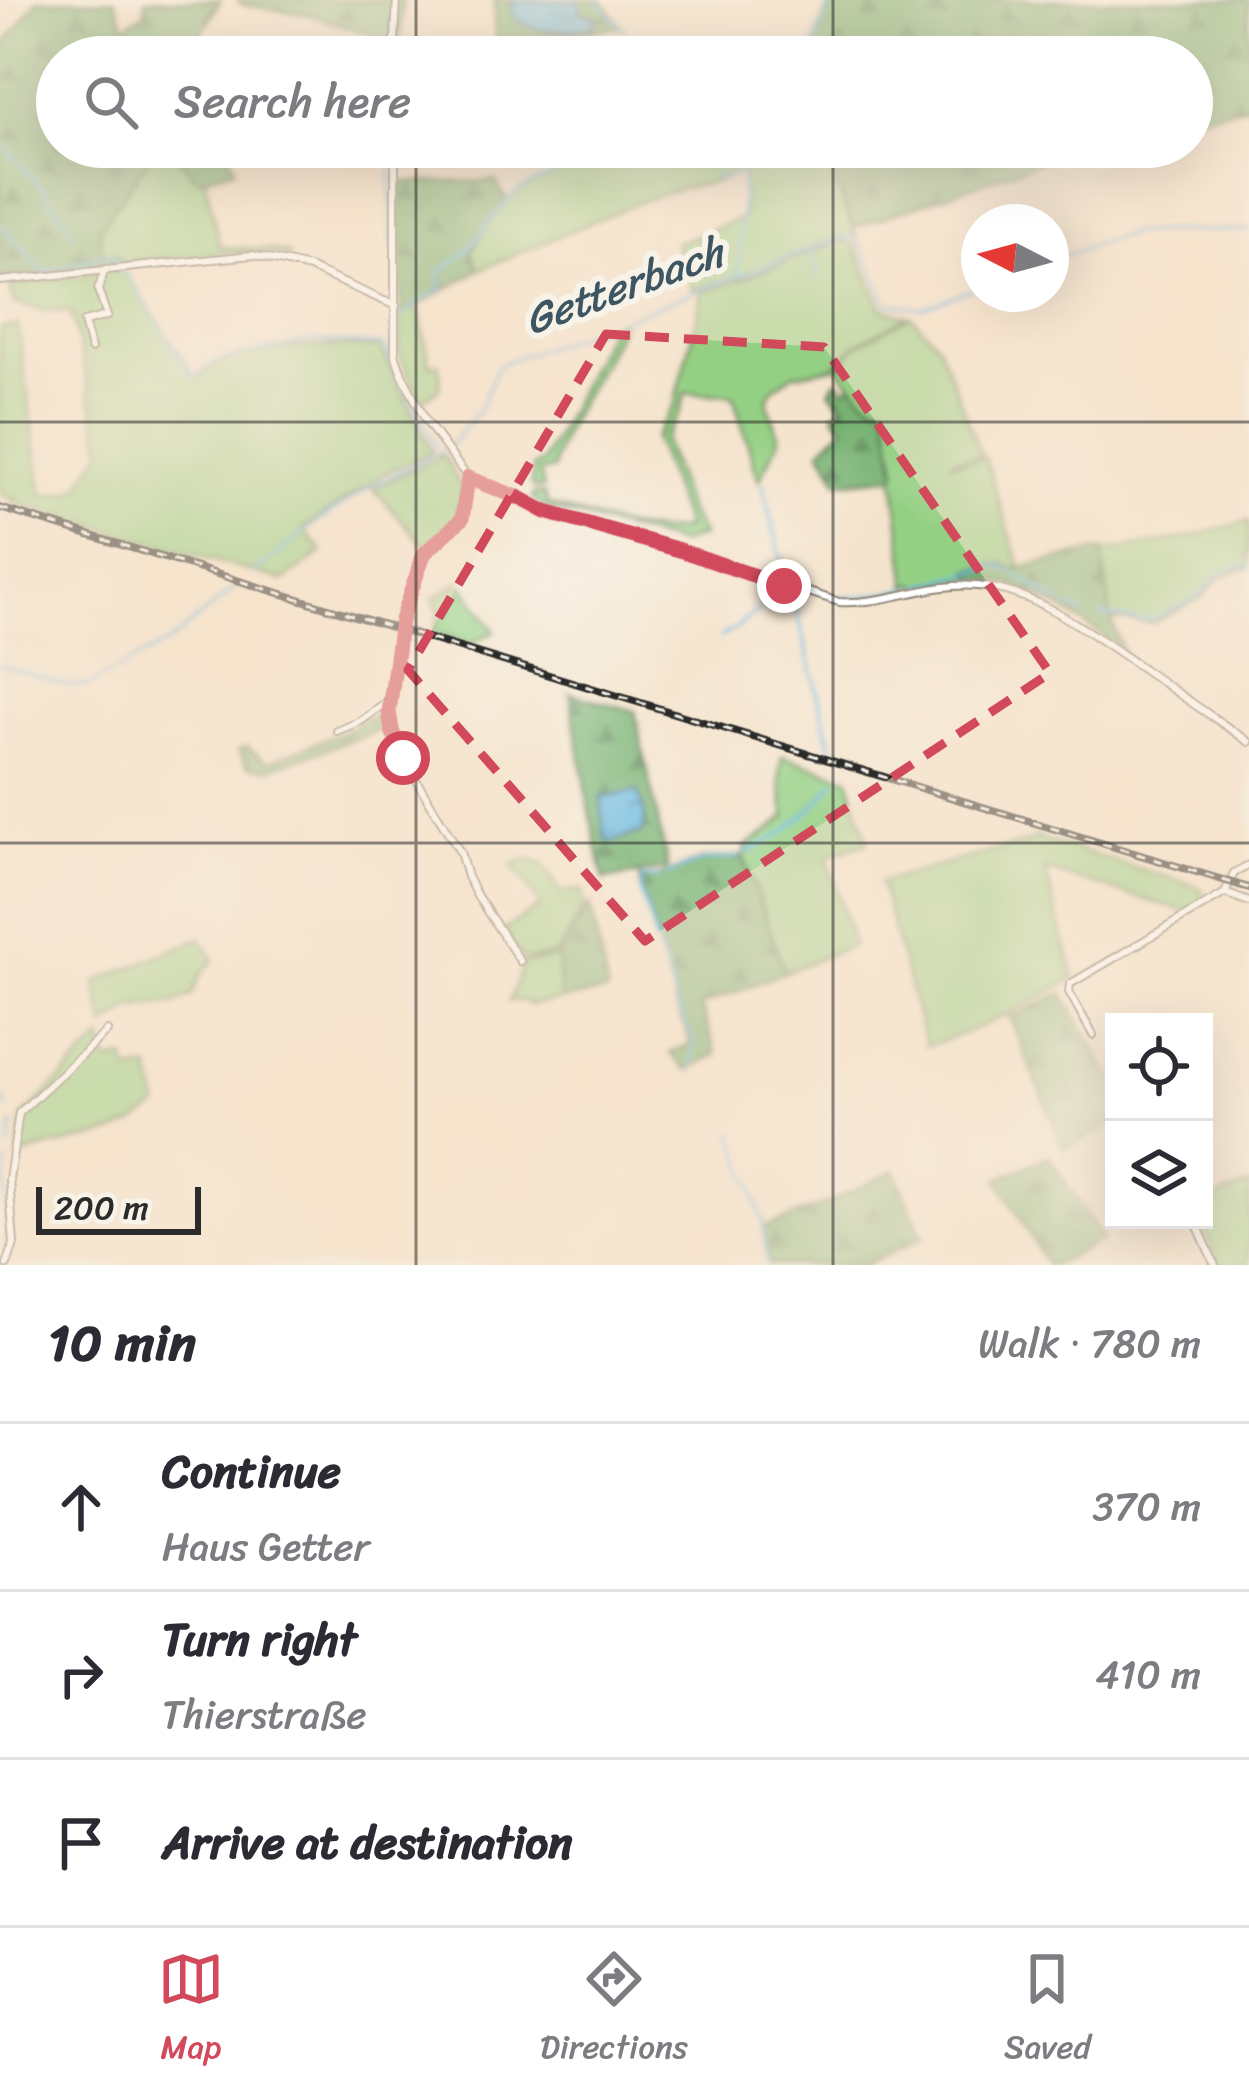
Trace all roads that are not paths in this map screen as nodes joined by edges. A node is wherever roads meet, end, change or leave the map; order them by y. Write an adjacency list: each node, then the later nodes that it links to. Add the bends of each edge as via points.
1 (397, 0): 2 (street)
2 (395, 36)
3 (399, 168): 6 (street)
4 (105, 269): 5 (street); 6 (street, via 264,256 309,268); 7 (street, via 98,290 107,316 84,322)
5 (0, 280)
6 (396, 313): 8 (street, via 398,364)
7 (91, 350)
8 (468, 478): 9 (street, via 546,512); 11 (street, via 462,519 429,548 411,585)
9 (784, 586): 10 (street); 13 (street, via 845,603 956,586 1014,594 1072,622)
10 (781, 604)
11 (389, 701): 12 (street); 17 (street, via 403,758)
12 (337, 731)
13 (1249, 742)
14 (1249, 865): 15 (street, via 1234,873)
15 (1226, 893): 16 (street); 19 (street, via 1070,984)
16 (1249, 902)
17 (520, 961)
18 (106, 1031): 21 (street, via 19,1113)
19 (1093, 1035)
20 (1200, 1229): 22 (street)
21 (7, 1265)
22 (1215, 1265)

